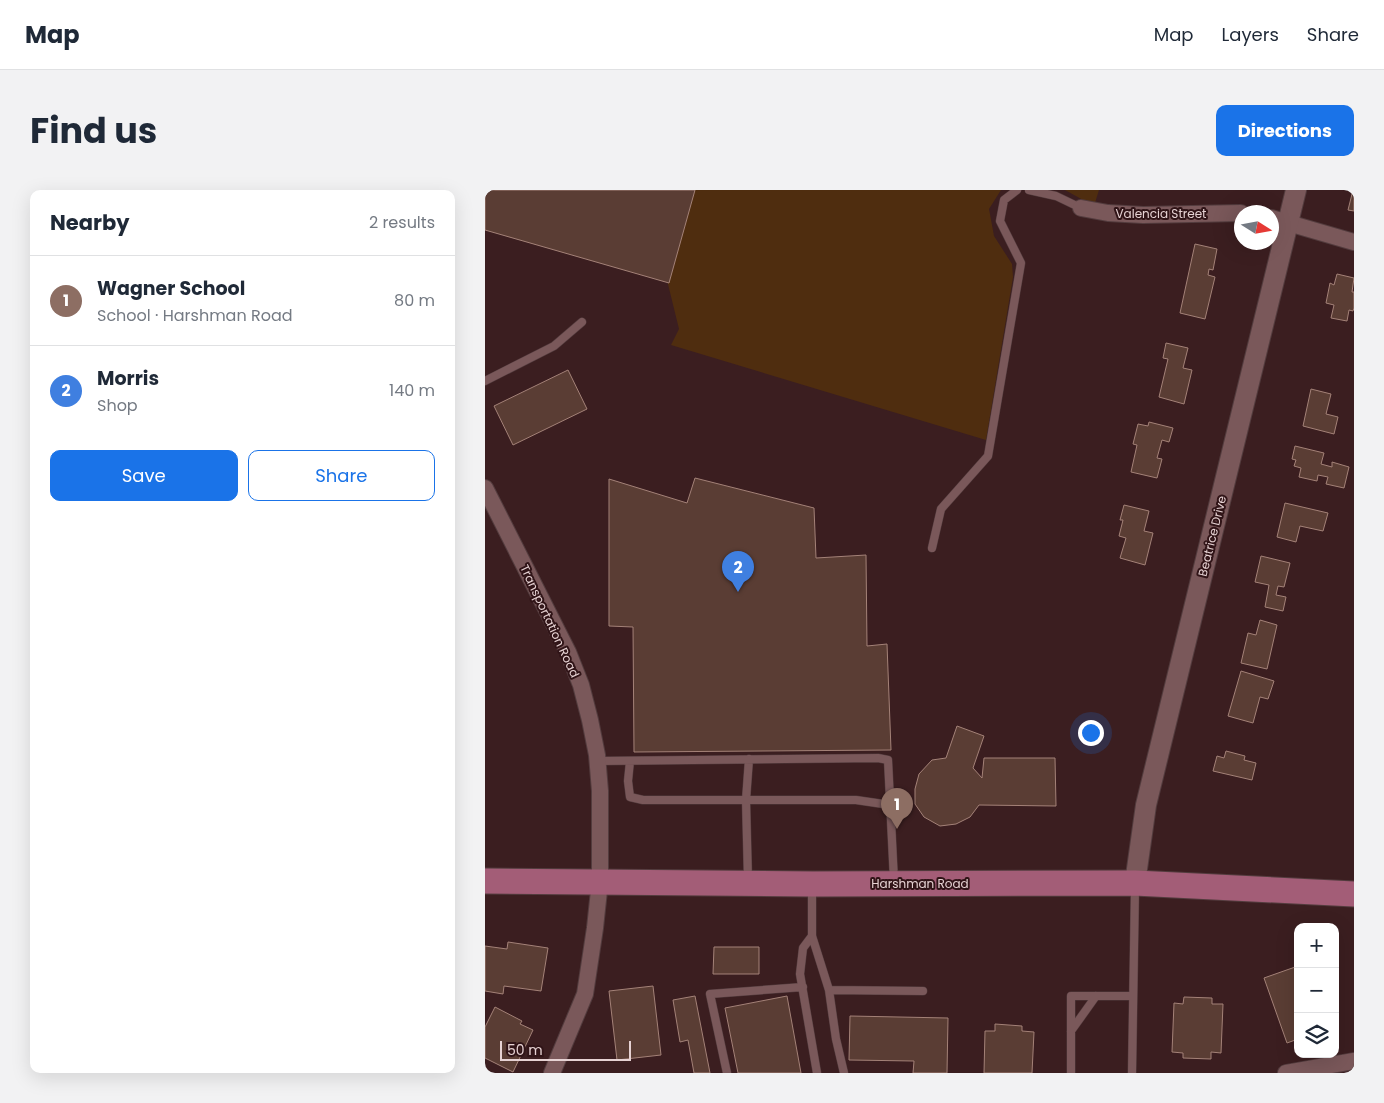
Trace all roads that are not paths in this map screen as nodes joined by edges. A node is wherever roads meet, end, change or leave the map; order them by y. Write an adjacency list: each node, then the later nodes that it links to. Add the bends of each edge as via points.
1 (1017, 190): 11 (lane, via 1004,200 1000,221 1021,263 989,456 941,509)
2 (1029, 190): 4 (lane, via 1056,196)
3 (1296, 190): 6 (street, Beatrice Drive)
4 (1081, 208): 5 (street, Valencia Street, via 1143,215)
5 (1234, 213)
6 (1280, 221): 7 (street); 20 (street, Beatrice Drive, via 1146,805)
7 (1354, 242)
8 (582, 322): 9 (lane, via 554,346)
9 (485, 381)
10 (485, 488): 13 (street, Transportation Road, via 568,652 591,720)
11 (932, 548)
12 (749, 759): 14 (lane); 15 (lane); 16 (lane, via 888,760)
13 (597, 761): 14 (lane); 18 (street, Transportation Road)
14 (630, 761): 15 (lane, via 630,797 643,800)
15 (746, 800): 16 (lane, via 856,800); 19 (lane)
16 (890, 805): 22 (lane)
17 (485, 880): 18 (main road, Harshman Road)
18 (600, 881): 19 (main road, Harshman Road); 32 (street, Transportation Road, via 585,994)
19 (748, 883): 21 (main road, Harshman Road)
20 (1135, 883): 22 (main road, Harshman Road); 23 (main road, Harshman Road); 29 (lane)
21 (813, 884): 22 (main road, Harshman Road); 24 (lane)
22 (894, 884)
23 (1354, 894)
24 (812, 936): 25 (lane, via 803,948 800,974); 26 (lane)
25 (803, 988): 33 (lane, via 710,994); 34 (lane)
26 (829, 990): 27 (lane); 35 (lane)
27 (923, 991)
28 (1096, 996): 29 (lane); 30 (lane); 30 (lane, via 1071,996)
29 (1133, 996): 37 (lane)
30 (1071, 1031): 36 (lane)
31 (1354, 1061): 38 (street)
32 (552, 1073)
33 (727, 1073)
34 (817, 1073)
35 (844, 1073)
36 (1071, 1073)
37 (1132, 1073)
38 (1286, 1073)

